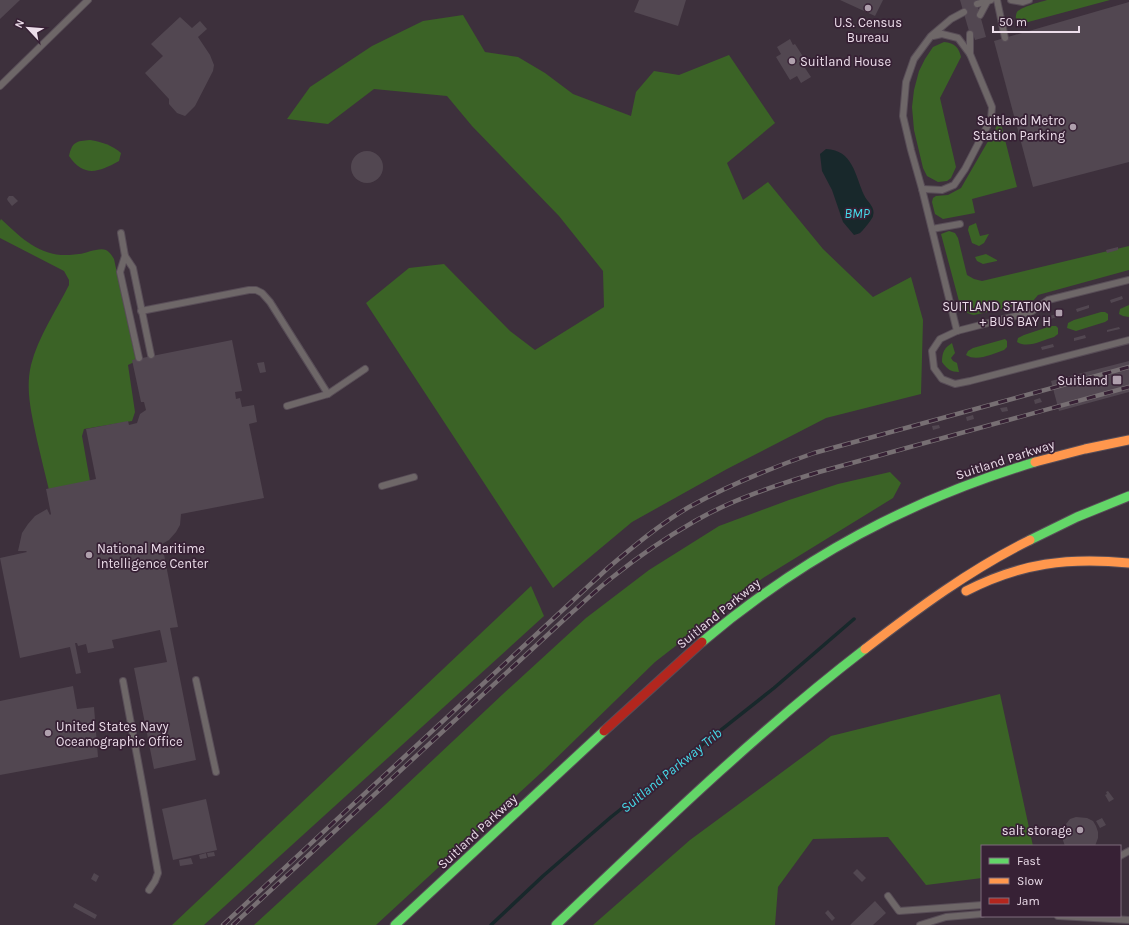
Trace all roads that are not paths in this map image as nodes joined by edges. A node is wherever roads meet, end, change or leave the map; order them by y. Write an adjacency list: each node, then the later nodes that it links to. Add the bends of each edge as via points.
1 (88, 0): 13 (lane)
2 (997, 0): 11 (lane)
3 (1011, 0): 4 (lane)
4 (1029, 0)
5 (989, 1): 6 (lane); 8 (lane)
6 (977, 4)
7 (964, 12): 10 (lane)
8 (980, 15)
9 (970, 34): 12 (lane)
10 (931, 36): 12 (lane, via 942,34 958,38); 14 (lane, via 914,59 906,82 903,116)
11 (1005, 38)
12 (970, 54): 14 (lane, via 992,107 991,119 954,186 942,190)
13 (0, 86)
14 (922, 189): 16 (lane)
15 (960, 224): 16 (lane)
16 (932, 229): 21 (lane)
17 (121, 233): 18 (lane)
18 (124, 256): 20 (lane, via 133,268); 24 (lane, via 120,272)
19 (1129, 280): 21 (lane, via 1048,300 1031,312)
20 (141, 311): 23 (lane); 26 (lane, via 256,290 270,302)
21 (957, 331): 22 (lane, via 940,339 932,351 934,368 942,379 955,384)
22 (1129, 340)
23 (151, 355)
24 (139, 358)
25 (366, 369): 26 (lane)
26 (328, 394): 27 (lane)
27 (287, 406)
28 (1129, 433): 30 (highway)
29 (1129, 440): 30 (highway, Suitland Parkway)
30 (1071, 452): 47 (highway, Suitland Parkway, via 994,474 909,508 824,553 772,586 673,667)
31 (414, 477): 32 (lane)
32 (382, 486)
33 (1129, 496): 37 (highway, via 1052,529 996,558 918,609)
34 (1129, 563): 35 (highway, via 1078,560 1037,565 1009,572)
35 (956, 596)
36 (924, 616): 37 (highway)
37 (869, 646): 48 (highway, via 723,768)
38 (196, 680): 40 (lane)
39 (123, 681): 41 (lane, via 158,873)
40 (216, 772)
41 (149, 890)
42 (888, 896): 43 (lane, via 899,911)
43 (981, 905)
44 (981, 914): 49 (lane, via 946,918)
45 (1076, 917): 46 (lane)
46 (1129, 920)
47 (395, 925)
48 (556, 925)
49 (920, 925)

